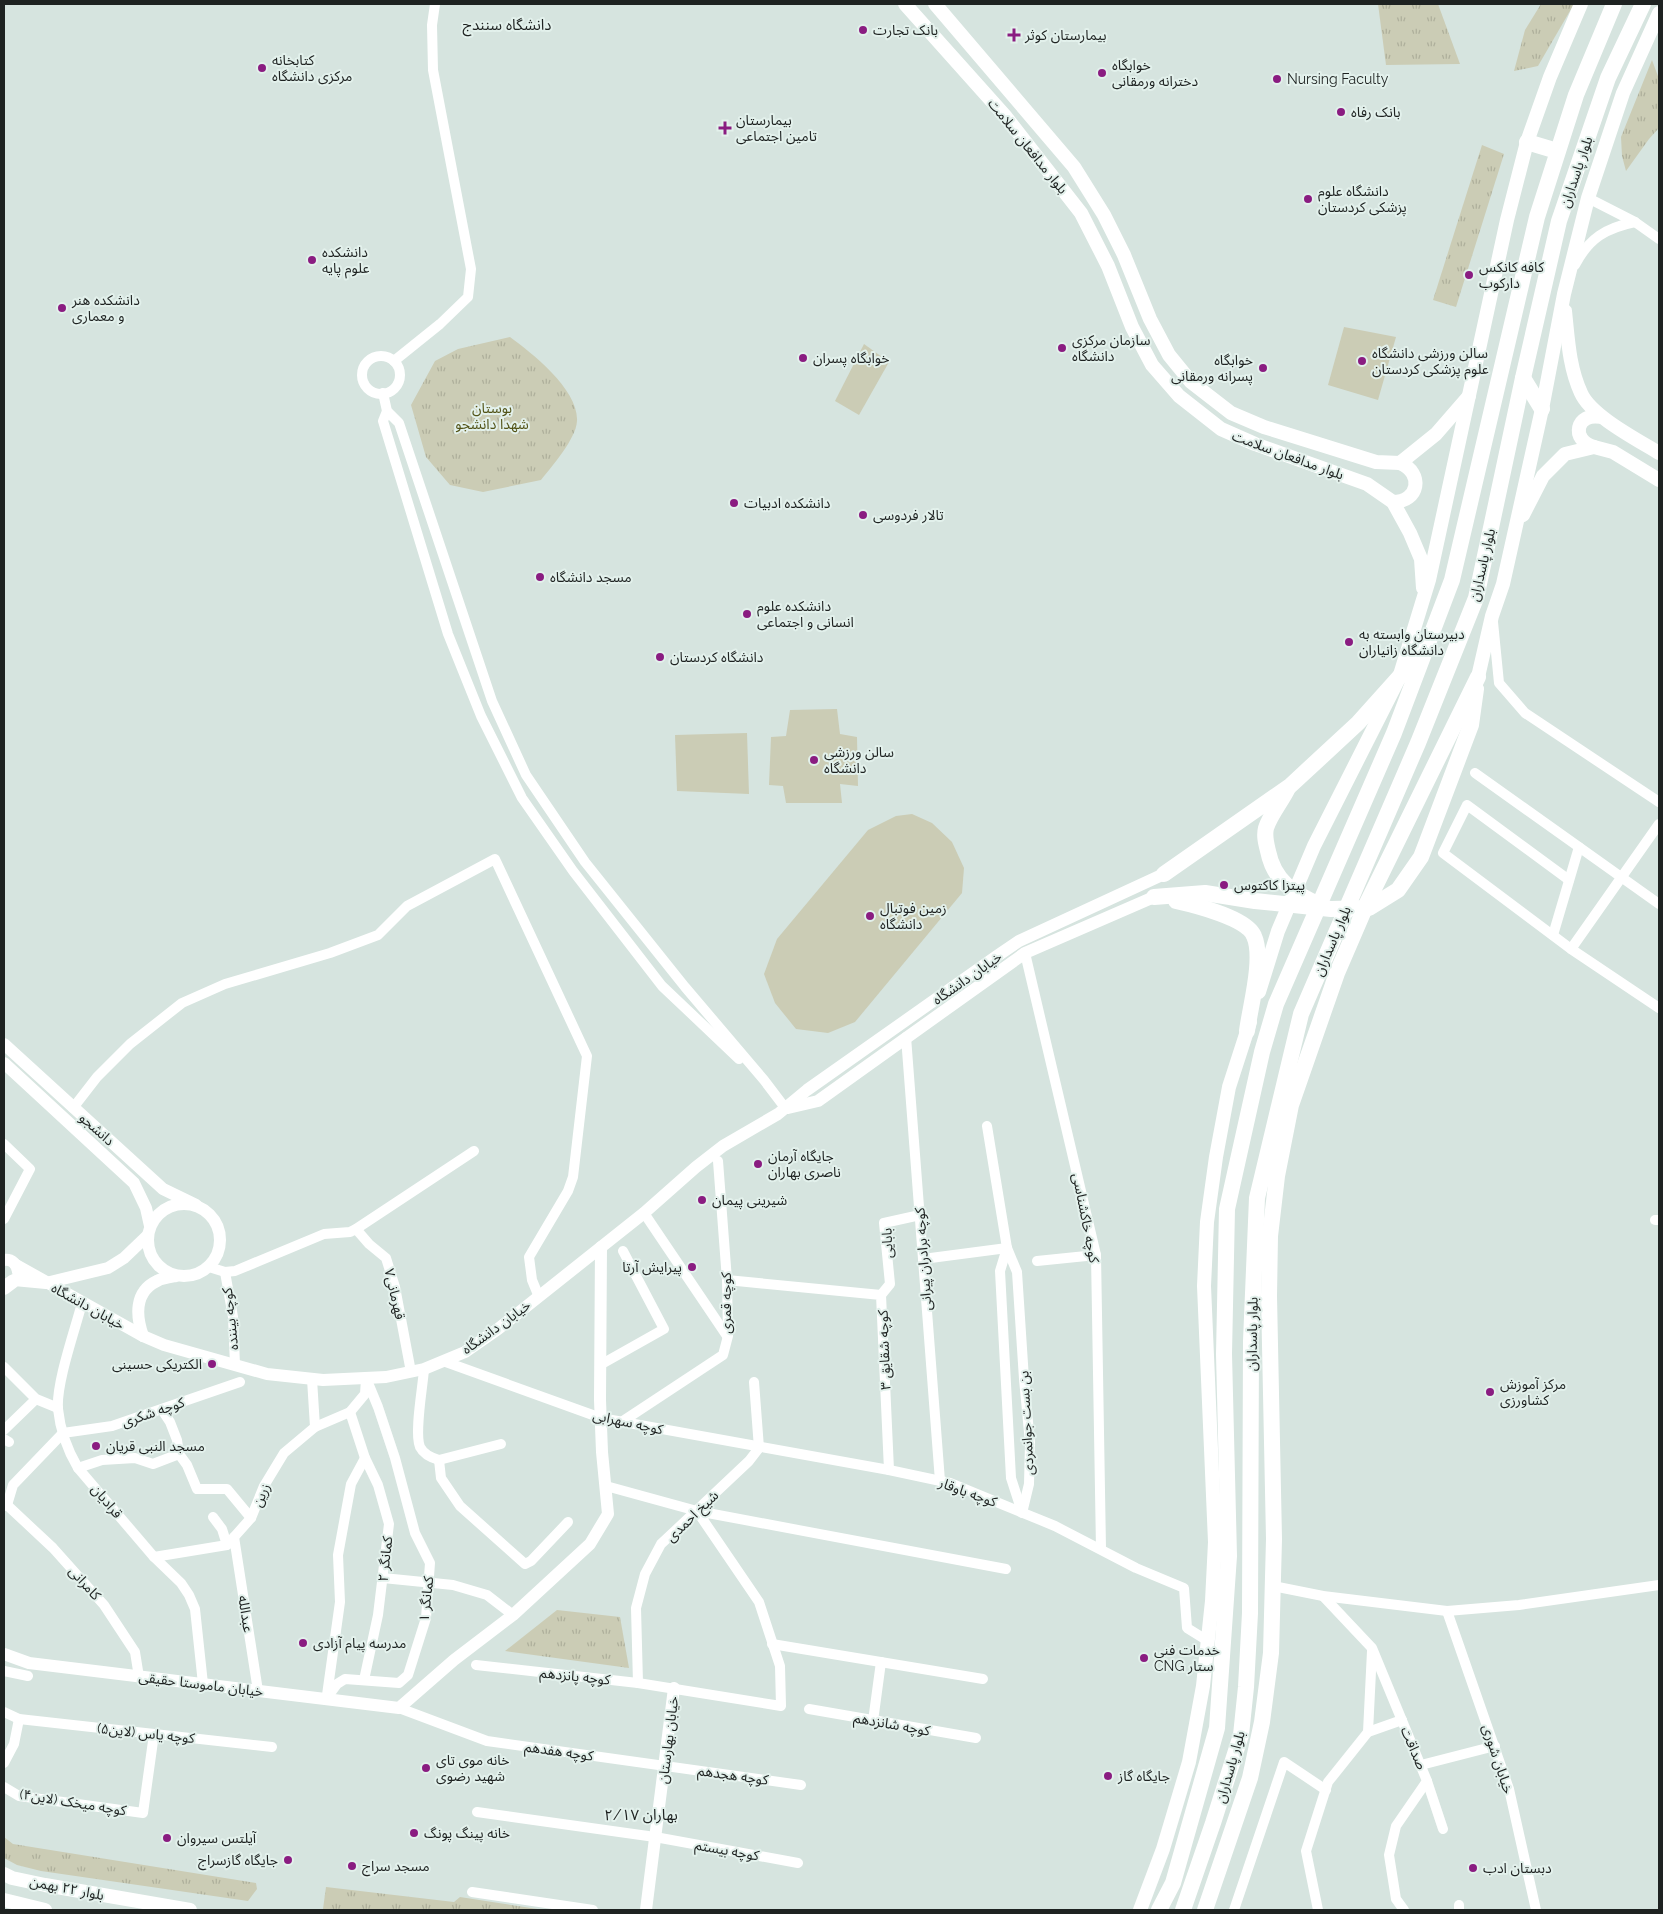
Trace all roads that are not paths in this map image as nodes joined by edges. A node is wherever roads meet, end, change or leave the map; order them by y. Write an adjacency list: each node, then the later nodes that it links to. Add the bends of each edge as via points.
1 (436, 4): 15 (street, via 432,25 433,70 471,269 468,297)
2 (905, 4): 26 (main road, بلوار مدافعان سلامت, via 1006,117 1081,213 1152,365 1179,396 1221,429 1367,484)
3 (935, 4): 24 (main road, بلوار مدافعان سلامت, via 1074,167 1124,255 1150,320 1170,355 1191,382 1230,413 1264,427 1376,462)
4 (1581, 4): 8 (main road)
5 (1614, 4): 9 (main road, بلوار پاسداران)
6 (1643, 4): 16 (main road, بلوار پاسداران, via 1608,78 1559,221)
7 (1659, 13): 10 (main road, via 1613,120)
8 (1527, 142): 9 (main road); 18 (main road)
9 (1557, 151): 30 (main road, بلوار پاسداران, via 1537,217 1452,580)
10 (1588, 198): 11 (street); 13 (main road)
11 (1635, 222): 12 (street); 13 (street, via 1615,226 1595,238 1582,252)
12 (1659, 239)
13 (1568, 279): 14 (main road)
14 (1564, 294): 19 (main road); 21 (main road, via 1570,359 1581,395)
15 (394, 361): 17 (street, via 400,378 394,389); 17 (street, via 389,357 376,356 363,368 366,386)
16 (1523, 378): 19 (main road); 53 (main road, بلوار پاسداران, via 1476,598 1418,743 1301,1014)
17 (383, 393): 20 (street)
18 (1469, 395): 24 (main road, via 1436,434); 28 (main road)
19 (1542, 409): 27 (main road)
20 (387, 411): 38 (street, via 399,423 492,701 526,775); 39 (street, via 383,421 451,643 481,716 522,798)
21 (1601, 417): 22 (main road, via 1593,415 1586,418 1578,432 1586,445); 23 (main road)
22 (1594, 447): 25 (main road, via 1613,452); 27 (main road, via 1565,454 1542,476)
23 (1659, 453)
24 (1400, 464): 26 (main road, via 1412,470 1416,483 1406,500)
25 (1659, 480)
26 (1393, 502): 28 (main road, بلوار مدافعان سلامت, via 1421,559)
27 (1512, 536): 29 (main road, via 1503,584)
28 (1424, 598): 32 (main road)
29 (1492, 616): 31 (main road); 35 (street, via 1499,683 1514,702 1525,713)
30 (1426, 647): 32 (main road); 183 (main road, بلوار پاسداران, via 1394,733 1276,1004 1262,1052 1228,1208 1224,1354 1229,1556 1217,1728 1172,1883)
31 (1478, 677): 45 (main road, via 1471,725 1420,857 1398,890 1369,908); 54 (main road, via 1368,900 1337,973)
32 (1400, 678): 34 (main road); 50 (main road, via 1314,846 1278,931)
33 (1475, 772): 37 (street)
34 (1290, 786): 40 (main road); 45 (main road, via 1267,825 1265,836 1271,865 1283,883 1305,898)
35 (1659, 802)
36 (1659, 824): 41 (street)
37 (1579, 846): 41 (street); 42 (street)
38 (585, 862): 39 (street); 56 (street)
39 (573, 871): 56 (street, via 662,986)
40 (1164, 874): 58 (street, خیابان دانشگاه, via 1019,941 808,1090)
41 (1622, 877): 44 (street); 47 (street)
42 (1569, 880): 46 (street); 46 (street, via 1467,805 1443,853)
43 (1154, 897): 45 (main road, via 1205,893); 48 (street, خیابان دانشگاه); 50 (main road, via 1205,907 1236,920 1254,935 1259,955)
44 (1659, 904)
45 (1331, 909)
46 (1553, 935): 47 (street)
47 (1571, 949): 49 (street)
48 (1025, 953): 51 (street, خیابان دانشگاه); 72 (street, کوچه خاکشناسی)
49 (1659, 1008)
50 (1247, 1031): 134 (main road, via 1229,1087 1207,1222 1204,1286 1215,1542)
51 (906, 1037): 58 (street, خیابان دانشگاه, via 818,1101); 65 (street, کوچه برادران پیرانی)
52 (4, 1044): 57 (street, دانشجو)
53 (1292, 1052): 54 (main road); 147 (main road, بلوار پاسداران, via 1257,1198 1250,1341 1250,1613)
54 (1309, 1055): 130 (main road, via 1291,1105 1277,1176 1270,1236 1268,1296)
55 (4, 1063): 68 (street, دانشجو, via 134,1183 146,1208)
56 (764, 1080): 58 (street)
57 (73, 1108): 63 (street, دانشجو, via 163,1189); 84 (street, via 97,1077 130,1044 182,1003 225,984 330,953 378,934 407,906 495,859 586,1056 568,1191 529,1257 532,1280)
58 (786, 1109): 64 (street, خیابان دانشگاه, via 723,1146)
59 (987, 1126): 70 (street, بن بست جوانمردی)
60 (4, 1144): 66 (street, via 30,1169)
61 (474, 1151): 67 (street)
62 (718, 1161): 80 (street, کوچه قمری)
63 (196, 1206): 68 (street, via 174,1205 164,1210); 77 (street, via 215,1221 220,1233 217,1257)
64 (644, 1213): 69 (street, خیابان دانشگاه); 87 (street)
65 (920, 1215): 73 (street, کوچه برادران پیرانی); 83 (street, بابایی, via 884,1223 890,1284)
66 (4, 1218)
67 (356, 1229): 78 (street, via 324,1234 235,1271); 93 (street, قهرمانی۷, via 386,1258)
68 (149, 1231): 79 (street, via 151,1257 158,1266); 82 (street, via 124,1258 108,1268)
69 (601, 1247): 84 (street, خیابان دانشگاه); 90 (street)
70 (1007, 1248): 73 (street); 118 (street, بن بست جوانمردی, via 1000,1271 1011,1478); 118 (street, بن بست جوانمردی, via 1017,1272 1030,1443 1029,1484)
71 (623, 1251): 90 (street, via 664,1329)
72 (1096, 1255): 75 (street); 124 (street, کوچه خاکشناسی)
73 (923, 1259): 114 (street, کوچه برادران پیرانی)
74 (4, 1260): 76 (street, خیابان دانشگاه)
75 (1037, 1261)
76 (16, 1265): 81 (street, via 18,1271); 82 (street, خیابان دانشگاه)
77 (209, 1267): 78 (street); 79 (street, via 188,1277)
78 (225, 1272): 89 (street, کوچه بیننده, via 233,1317)
79 (176, 1276): 86 (street, via 157,1280 144,1292 138,1305 137,1320)
80 (727, 1280): 83 (street, کوچه شقایق ۳); 87 (street, کوچه قمری)
81 (8, 1283): 82 (street, خیابان دانشگاه)
82 (46, 1283): 85 (street, خیابان دانشگاه)
83 (881, 1295): 113 (street, کوچه شقایق ۳)
84 (539, 1297): 88 (street, خیابان دانشگاه, via 465,1352)
85 (82, 1303): 86 (street, خیابان دانشگاه); 99 (street, قرادیان, via 61,1382)
86 (143, 1336): 89 (street, خیابان دانشگاه, via 164,1346)
87 (728, 1336): 103 (street, کوچه قمری, via 723,1355)
88 (443, 1361): 92 (street, خیابان دانشگاه); 102 (street, کوچه سهرابی)
89 (235, 1365): 95 (street, خیابان دانشگاه, via 267,1374)
90 (600, 1366): 102 (street)
91 (4, 1367): 98 (street)
92 (424, 1369): 93 (street, خیابان دانشگاه); 111 (street, via 418,1434 420,1447 428,1457)
93 (411, 1372): 94 (street, خیابان دانشگاه)
94 (366, 1378): 95 (street, خیابان دانشگاه); 101 (street, via 365,1394); 128 (street, کمانگر ۱, via 395,1458 415,1533 430,1563)
95 (312, 1379): 104 (street)
96 (240, 1382): 100 (street, کوچه شکری)
97 (754, 1382): 108 (street)
98 (36, 1399): 99 (street); 105 (street)
99 (58, 1408): 106 (street, قرادیان)
100 (162, 1410): 106 (street, کوچه شکری, via 112,1426); 109 (street, via 177,1440)
101 (350, 1412): 104 (street, زرین); 110 (street, کمانگر ۲)
102 (601, 1418): 103 (street, کوچه سهرابی); 115 (street)
103 (623, 1421): 108 (street, کوچه سهرابی)
104 (314, 1427): 120 (street, زرین, via 284,1453 264,1486)
105 (4, 1430)
106 (63, 1433): 112 (street, قرادیان); 116 (street, via 13,1485)
107 (501, 1444): 111 (street)
108 (759, 1448): 113 (street, کوچه باوقار); 117 (street, شیخ احمدی)
109 (179, 1454): 112 (street, via 152,1464 135,1458 102,1460); 120 (street, via 197,1490 227,1489)
110 (365, 1458): 127 (street, کمانگر ۲, via 378,1485 389,1524); 150 (street, via 351,1484 338,1555 340,1602)
111 (439, 1460): 121 (street, via 441,1478 460,1506 525,1564)
112 (78, 1468): 125 (street, قرادیان)
113 (889, 1470): 114 (street, کوچه باوقار)
114 (940, 1481): 118 (street, کوچه باوقار)
115 (606, 1486): 117 (street); 133 (street, via 608,1514 590,1544)
116 (5, 1505): 142 (street, کامرانی, via 53,1548 104,1605 135,1652)
117 (696, 1511): 126 (street); 135 (street, via 758,1602); 145 (street, شیخ احمدی, via 661,1544 645,1574 636,1608)
118 (1022, 1513): 124 (street, کوچه باوقار)
119 (213, 1517): 123 (street, via 222,1529)
120 (251, 1518): 122 (street, زرین)
121 (568, 1522)
122 (234, 1537): 123 (street, زرین); 149 (street, عبدالله)
123 (227, 1545): 125 (street)
124 (1100, 1549): 134 (street, کوچه باوقار, via 1184,1588 1187,1628)
125 (154, 1557): 146 (street, قرادیان, via 181,1583 195,1609)
126 (1006, 1569)
127 (383, 1578): 128 (street); 144 (street, کمانگر ۲)
128 (428, 1582): 133 (street, via 487,1595); 144 (street, کمانگر ۱, via 426,1618 408,1675 399,1683)
129 (1659, 1585): 132 (street, via 1519,1605)
130 (1273, 1586): 131 (street); 162 (main road, via 1271,1653)
131 (1323, 1596): 132 (street); 136 (street, صداقت)
132 (1446, 1611): 160 (street, خیابان شوری)
133 (513, 1614): 151 (street)
134 (1208, 1641): 182 (main road, via 1189,1762)
135 (772, 1644): 138 (street); 148 (street, via 780,1666 781,1706)
136 (1372, 1648): 156 (street, صداقت); 157 (street)
137 (4, 1654): 142 (street, خیابان ماموستا حقیقی, via 29,1663)
138 (881, 1662): 143 (street); 155 (street)
139 (476, 1665): 145 (street, کوچه پانزدهم)
140 (4, 1671): 141 (street)
141 (28, 1676)
142 (139, 1677): 146 (street, خیابان ماموستا حقیقی)
143 (983, 1679)
144 (364, 1680): 150 (street, کمانگر ۱, via 345,1679)
145 (638, 1683): 148 (street, کوچه پانزدهم)
146 (203, 1684): 149 (street, خیابان ماموستا حقیقی)
147 (1246, 1687): 162 (main road); 184 (main road, بلوار پاسداران, via 1241,1735)
148 (674, 1688): 165 (street, خیابان بهارستان)
149 (258, 1691): 150 (street, خیابان ماموستا حقیقی)
150 (326, 1699): 151 (street, خیابان ماموستا حقیقی)
151 (399, 1708): 165 (street, کوچه هفدهم, via 487,1741)
152 (809, 1710): 155 (street, کوچه شانزدهم)
153 (4, 1712): 154 (street, کوچه یاس (لاین۵))
154 (19, 1719): 158 (street, کوچه یاس (لاین۵)); 163 (street, via 14,1744)
155 (873, 1720): 159 (street, کوچه شانزدهم)
156 (1402, 1720): 157 (street); 164 (street, صداقت)
157 (1368, 1732): 169 (street, via 1328,1782)
158 (154, 1734): 161 (street, کوچه یاس (لاین۵)); 168 (street, کوچه میخک (لاین۴), via 143,1813 19,1796)
159 (976, 1738)
160 (1495, 1746): 164 (street); 188 (street, خیابان شوری, via 1509,1789)
161 (272, 1747)
162 (1255, 1750): 185 (main road, via 1250,1778)
163 (4, 1763)
164 (1421, 1765): 166 (street, صداقت)
165 (664, 1766): 167 (street, کوچه هجدهم); 172 (street, خیابان بهارستان)
166 (1427, 1781): 171 (street); 187 (street, صداقت, via 1396,1826 1388,1855 1396,1899)
167 (801, 1785)
168 (4, 1787)
169 (1326, 1790): 177 (street, via 1306,1851); 186 (street, via 1284,1762)
170 (477, 1812): 172 (street, کوچه بیستم)
171 (1443, 1829)
172 (655, 1838): 173 (street, کوچه بیستم); 181 (street, خیابان بهارستان)
173 (798, 1863)
174 (4, 1874): 179 (main road, بلوار ۲۲ بهمن, via 45,1885)
175 (472, 1892): 180 (street)
176 (4, 1900): 178 (main road, بلوار ۲۲ بهمن)
177 (1316, 1909)
178 (35, 1910)
179 (190, 1910)
180 (592, 1910)
181 (646, 1910)
182 (1140, 1910)
183 (1159, 1910)
184 (1183, 1910)
185 (1206, 1910)
186 (1234, 1910)
187 (1404, 1910)
188 (1536, 1910)

